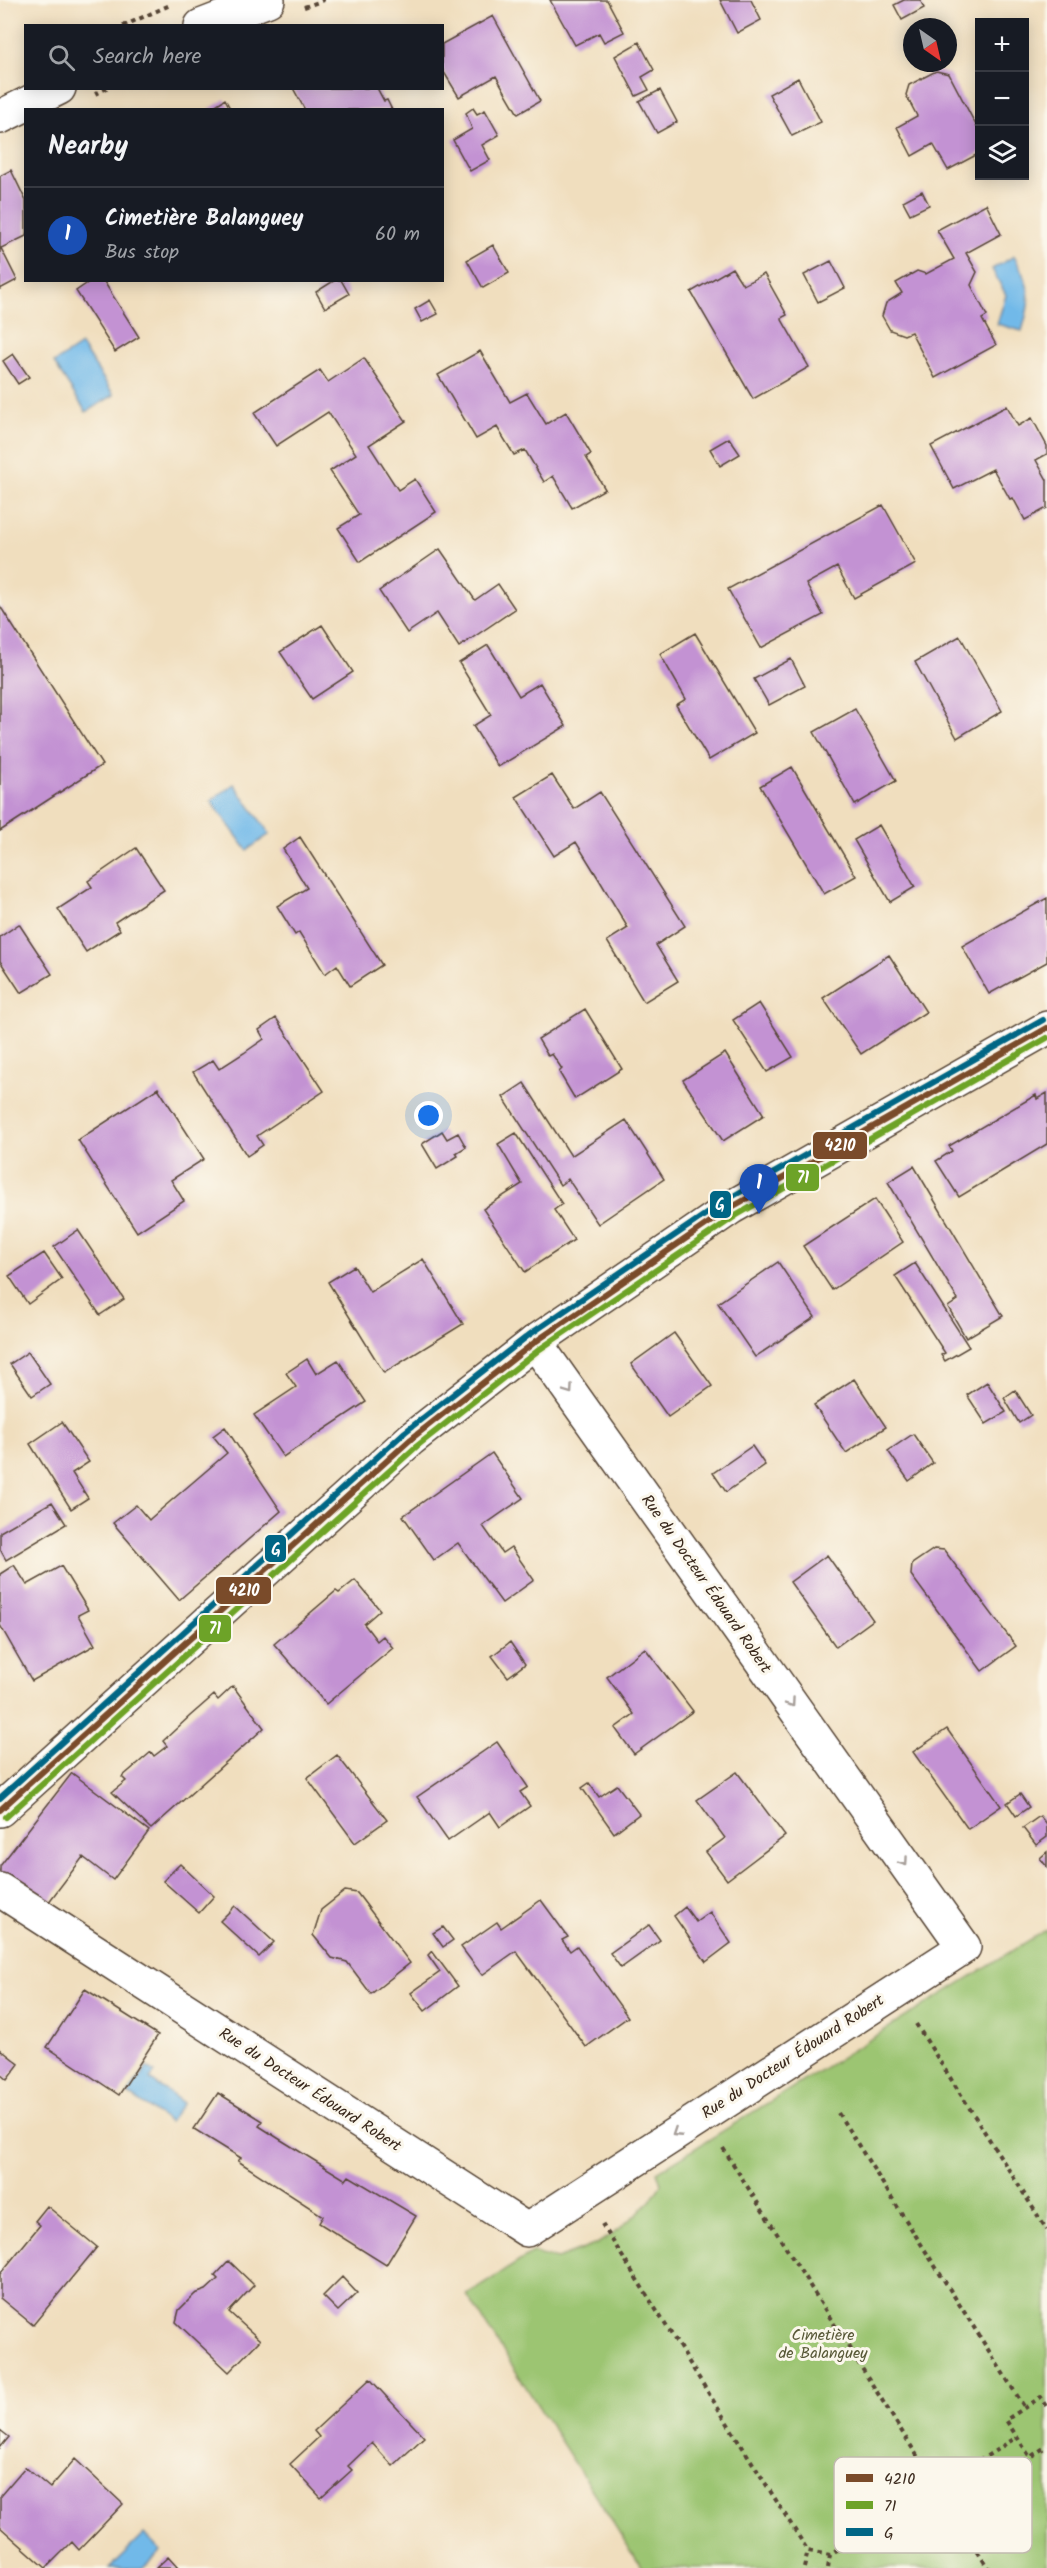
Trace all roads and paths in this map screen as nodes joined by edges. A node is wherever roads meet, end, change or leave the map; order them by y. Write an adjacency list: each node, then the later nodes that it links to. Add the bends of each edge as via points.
1 (268, 0): 4 (street)
2 (172, 4): 3 (path)
3 (127, 24)
4 (206, 24)
5 (55, 90): 6 (street)
6 (0, 117)
7 (1047, 1028): 8 (street, via 732,1207)
8 (535, 1342): 9 (street, via 411,1439); 14 (street, Rue du Docteur Édouard Robert, one-way to 14, via 964,1947)
9 (0, 1810)
10 (0, 1890): 14 (street, Rue du Docteur Édouard Robert, via 527,2230)
11 (916, 2024): 15 (path)
12 (838, 2113): 17 (path)
13 (721, 2144): 20 (path)
14 (582, 2194): 22 (path)
15 (1047, 2230)
16 (1047, 2406): 17 (path, via 1041,2397)
17 (1025, 2408): 18 (path, via 1006,2420)
18 (1017, 2437): 19 (path, via 1030,2457); 21 (path)
19 (1047, 2446)
20 (919, 2457)
21 (985, 2457)
22 (808, 2551): 25 (path); 26 (path)
23 (834, 2552): 25 (path)
24 (979, 2553): 28 (path)
25 (830, 2555): 27 (path)
26 (804, 2568)
27 (828, 2568)
28 (988, 2568)

